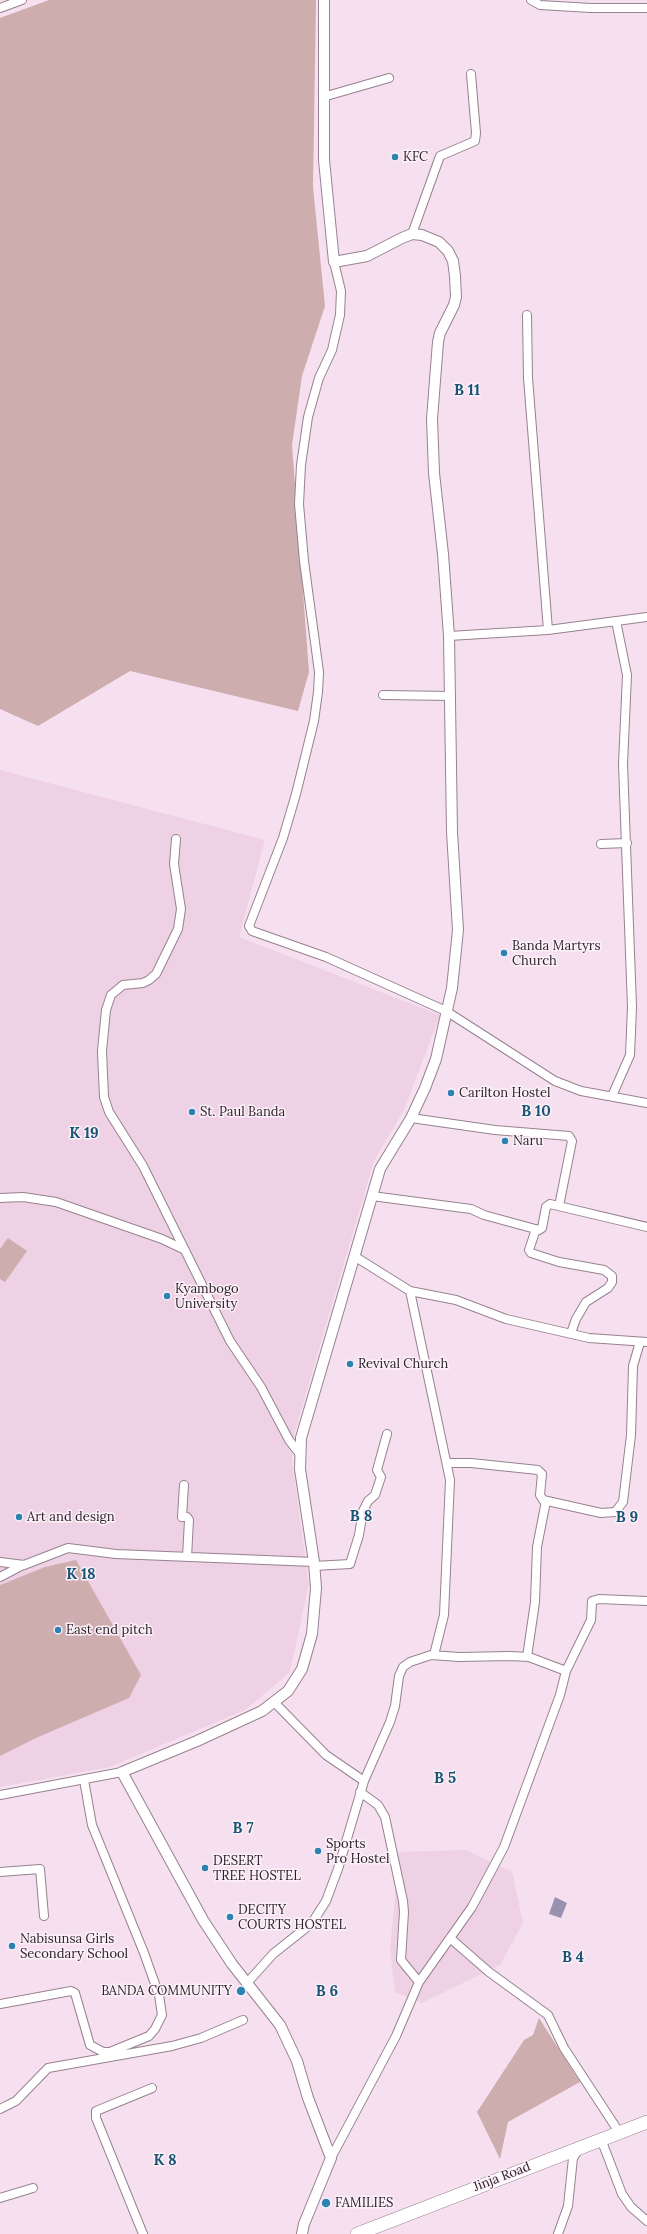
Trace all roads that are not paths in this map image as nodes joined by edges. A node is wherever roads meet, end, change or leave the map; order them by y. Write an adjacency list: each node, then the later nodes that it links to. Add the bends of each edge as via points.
1 (20, 0): 4 (street)
2 (324, 0): 8 (street)
3 (531, 0): 5 (street, via 540,5)
4 (0, 8)
5 (647, 8)
6 (471, 74): 9 (street, via 476,133 474,141 438,158)
7 (390, 78): 8 (street)
8 (323, 97): 10 (street, via 324,160)
9 (412, 234): 10 (street, via 367,256); 15 (street, via 439,242 453,261 455,276 454,305 438,342 432,419 434,473 444,554)
10 (334, 262): 21 (street, via 340,291 340,315 332,350 311,401 301,465 299,504 319,672 318,692 314,722 296,794 283,838 249,926 252,931 332,960)
11 (527, 315): 14 (street, via 528,378)
12 (647, 617): 13 (street)
13 (616, 621): 14 (street); 19 (street, via 627,675 623,764)
14 (548, 630): 15 (street)
15 (449, 636): 17 (street)
16 (383, 695): 17 (street)
17 (451, 696): 21 (street, via 452,832 458,930 452,988)
18 (176, 839): 30 (street, via 174,864 181,909 178,929 156,974 143,983 123,985 111,995 106,1010 102,1079 109,1112 143,1166)
19 (627, 843): 20 (street); 22 (street, via 631,1047 628,1064)
20 (601, 844)
21 (446, 1011): 22 (street, via 556,1081 581,1091); 24 (street, via 436,1059)
22 (612, 1096): 23 (street)
23 (647, 1102)
24 (411, 1118): 25 (street, via 380,1169); 27 (street, via 495,1130 569,1136 572,1141)
25 (372, 1196): 29 (street, via 471,1209); 31 (street)
26 (0, 1198): 30 (street, via 38,1198 62,1204 162,1239)
27 (559, 1206): 28 (street); 29 (street, via 548,1205 542,1228)
28 (647, 1227)
29 (536, 1229): 33 (street, via 529,1250 531,1253 559,1262 604,1270 612,1276 608,1288 586,1302)
30 (185, 1250): 36 (street, via 230,1341)
31 (354, 1256): 32 (street); 36 (street, via 308,1408)
32 (410, 1291): 33 (street, via 456,1300 506,1319); 37 (street)
33 (571, 1333): 34 (street, via 589,1338)
34 (644, 1342): 39 (street, via 633,1366 630,1435 621,1506 611,1513)
35 (386, 1434): 42 (street, via 377,1470 381,1477 375,1495 363,1511 350,1564)
36 (299, 1453): 42 (street, via 302,1495)
37 (447, 1464): 39 (street, via 471,1463 540,1471 541,1497); 46 (street, via 450,1480 446,1587 444,1615)
38 (184, 1485): 40 (street, via 182,1517 189,1520)
39 (546, 1501): 47 (street, via 537,1547 535,1602)
40 (187, 1557): 42 (street); 43 (street, via 116,1554 68,1548)
41 (0, 1562): 43 (street)
42 (314, 1564): 49 (street, via 314,1616 307,1658 294,1683)
43 (24, 1565): 44 (street)
44 (0, 1577)
45 (647, 1601): 48 (street, via 593,1600 589,1626)
46 (434, 1655): 47 (street, via 459,1658); 52 (street, via 410,1662 401,1670 390,1722)
47 (527, 1657): 48 (street)
48 (566, 1671): 57 (street, via 557,1703 504,1847 475,1902)
49 (275, 1703): 50 (street, via 231,1726); 52 (street, via 326,1755)
50 (122, 1772): 51 (street); 59 (street, via 203,1920)
51 (84, 1780): 54 (street); 60 (street, via 92,1825 159,1995 162,2015 149,2036 110,2052 103,2052 90,2044 76,1992)
52 (364, 1781): 53 (street)
53 (360, 1792): 58 (street, via 378,1805 385,1817 404,1912 401,1960); 59 (street, via 334,1881 320,1911 312,1923 273,1954)
54 (0, 1795)
55 (0, 1872): 56 (street, via 40,1869)
56 (44, 1916)
57 (450, 1938): 58 (street); 65 (street, via 489,1972 548,2015 564,2048)
58 (419, 1982): 68 (street, via 396,2036)
59 (247, 1983): 68 (street, via 269,2010 290,2044)
60 (0, 2004)
61 (243, 2020): 63 (street, via 201,2038 172,2046 48,2068 16,2101)
62 (152, 2088): 73 (street, via 96,2111 96,2118)
63 (0, 2108)
64 (647, 2122): 65 (highway, Jinja Road)
65 (619, 2132): 66 (highway, Jinja Road)
66 (601, 2139): 67 (highway, Jinja Road); 71 (street, via 622,2194 631,2207)
67 (580, 2147): 72 (highway, Jinja Road); 75 (street, via 573,2158 568,2206)
68 (331, 2158): 74 (street)
69 (33, 2188): 70 (street)
70 (0, 2198)
71 (647, 2221)
72 (362, 2233)
73 (143, 2234)
74 (302, 2234)
75 (558, 2234)

